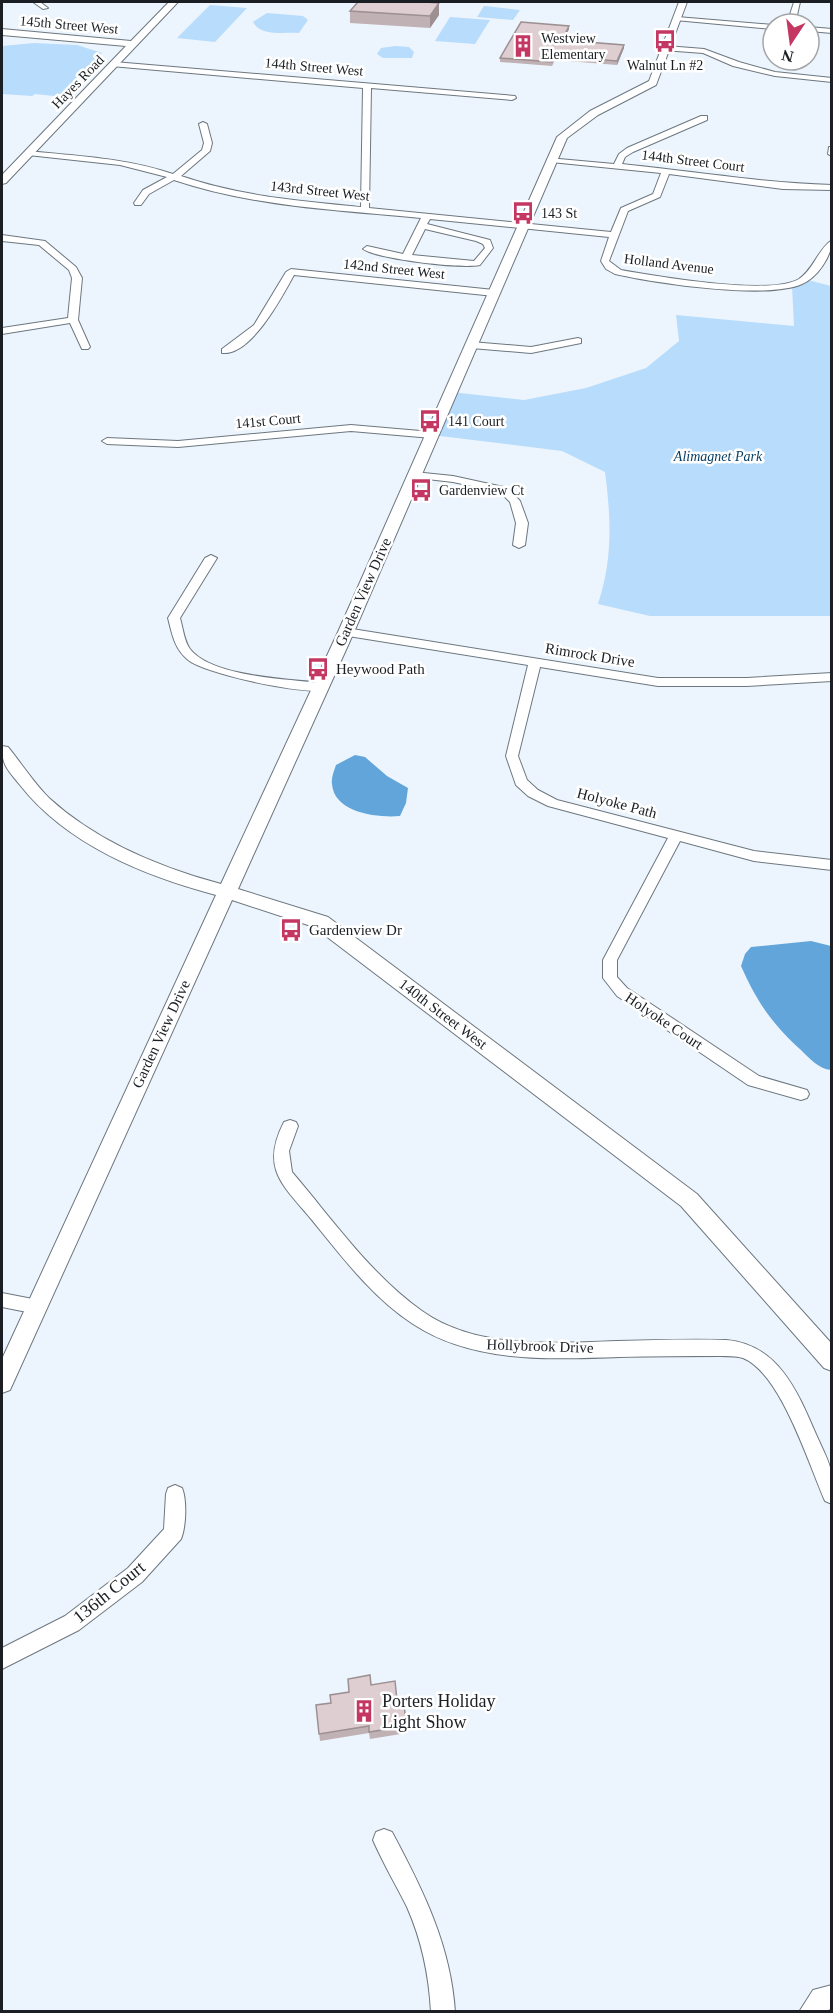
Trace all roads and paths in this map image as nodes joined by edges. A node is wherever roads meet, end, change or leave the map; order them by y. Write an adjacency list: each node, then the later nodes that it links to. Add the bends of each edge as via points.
1 (36, 2): 4 (street)
2 (174, 2): 8 (street, Hayes Road)
3 (683, 2): 5 (street, Garden View Drive)
4 (45, 8)
5 (677, 19): 6 (street); 9 (street, Garden View Drive)
6 (761, 26)
7 (2, 32): 8 (street, 145th Street West)
8 (134, 44): 10 (street, Hayes Road)
9 (666, 48): 11 (street, via 704,51 775,74); 19 (street, Garden View Drive, via 653,82 576,123 562,137)
10 (114, 64): 12 (street, 144th Street West); 17 (street, Hayes Road)
11 (831, 80)
12 (367, 86): 13 (street, 144th Street West); 26 (street)
13 (512, 98)
14 (704, 118): 20 (street, via 630,150)
15 (203, 124): 22 (street, via 206,151)
16 (831, 149): 18 (street)
17 (28, 153): 22 (street, 143rd Street West, via 120,163); 23 (street, Hayes Road)
18 (831, 154)
19 (551, 160): 20 (street, 144th Street Court); 28 (street, Garden View Drive)
20 (617, 166): 21 (street, 144th Street Court)
21 (666, 170): 24 (street, 144th Street Court, via 783,186); 30 (street, Holland Avenue, via 657,195 624,210)
22 (175, 177): 25 (street, via 146,192); 26 (street, 143rd Street West, via 247,196)
23 (2, 181)
24 (831, 188)
25 (138, 203)
26 (365, 210): 27 (street, 143rd Street West)
27 (428, 216): 28 (street, 143rd Street West); 29 (street)
28 (523, 225): 30 (street, 143rd Street West); 35 (street, Garden View Drive)
29 (423, 226): 34 (street); 34 (street, via 479,239 487,242 489,248 477,263 466,264)
30 (613, 235): 32 (street, Holland Avenue, via 605,261 618,272 762,289 801,282)
31 (2, 238): 36 (street, via 42,243 73,269 77,278)
32 (831, 243)
33 (367, 249): 34 (street)
34 (407, 255)
35 (494, 293): 39 (street, Garden View Drive); 41 (street, 142nd Street West, via 291,272 255,331)
36 (73, 320): 37 (street); 40 (street)
37 (2, 331)
38 (578, 341): 39 (street, via 531,350)
39 (471, 345): 42 (street, Garden View Drive)
40 (85, 347)
41 (225, 351)
42 (432, 435): 43 (street, 141st Court, via 351,428 178,444); 44 (street, Garden View Drive)
43 (107, 441)
44 (414, 475): 45 (street, via 504,490 515,501 522,523); 47 (street, Garden View Drive)
45 (519, 545)
46 (211, 558): 50 (street, via 174,618 184,650 201,666 221,672)
47 (346, 632): 48 (street, Rimrock Drive); 50 (street, Garden View Drive)
48 (535, 663): 49 (street, Rimrock Drive, via 658,682); 52 (street, Holyoke Path, via 512,756 521,782 533,794 554,803)
49 (831, 677)
50 (321, 687): 54 (street, Garden View Drive)
51 (2, 751): 54 (street, 140th Street West, via 42,801 76,827 175,879)
52 (676, 836): 53 (street, Holyoke Path, via 754,856); 55 (street, Holyoke Court, via 610,960 610,978 622,992 754,1081)
53 (831, 865)
54 (226, 892): 58 (street, Garden View Drive); 59 (street, 140th Street West, via 321,922 688,1200)
55 (801, 1094)
56 (290, 1126): 62 (street, Hollybrook Drive, via 280,1152 279,1164 285,1176 382,1288 406,1310 471,1343 575,1350 720,1348 748,1353 767,1366 790,1400)
57 (2, 1300): 58 (street)
58 (37, 1306): 60 (street, Garden View Drive)
59 (831, 1361)
60 (2, 1383)
61 (175, 1494): 63 (street, 136th Court, via 174,1533 135,1575 72,1623)
62 (831, 1495)
63 (2, 1659)
64 (384, 1840): 66 (street, via 421,1910 434,1944)
65 (831, 1996): 67 (street, via 821,1998)
66 (443, 2012)
67 (810, 2012)

